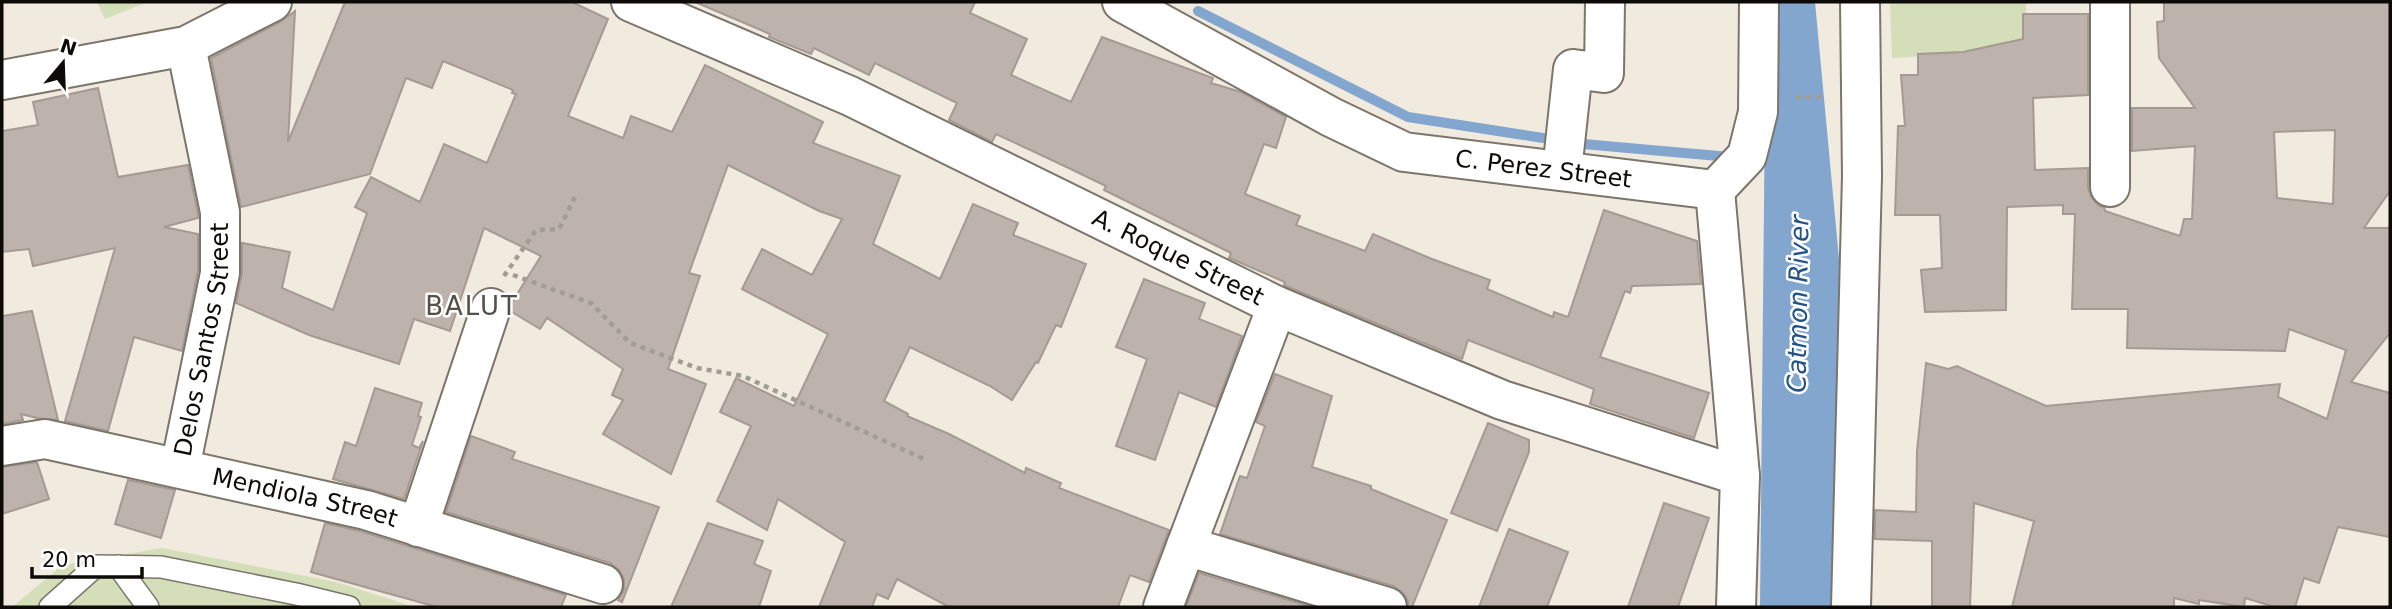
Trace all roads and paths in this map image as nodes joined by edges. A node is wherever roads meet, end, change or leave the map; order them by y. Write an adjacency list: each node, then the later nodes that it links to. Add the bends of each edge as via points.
1 (272, 2): 9 (street)
2 (631, 2): 18 (street, A. Roque Street, via 850,96)
3 (1122, 2): 8 (street, C. Perez Street)
4 (1605, 2): 13 (street, via 1604,73 1573,69)
5 (1759, 2): 15 (street, via 1758,112 1747,156)
6 (1860, 2): 34 (street, via 1862,165)
7 (2110, 2): 14 (street)
8 (1181, 16): 13 (street, C. Perez Street, via 1331,117 1404,152)
9 (186, 46): 10 (street); 22 (street, Delos Santos Street, via 220,212 221,242 220,274)
10 (2, 80)
11 (1828, 97): 12 (path)
12 (1788, 98)
13 (1562, 171): 15 (street, C. Perez Street)
14 (2110, 187)
15 (1715, 190): 23 (street)
16 (575, 197): 17 (path, via 559,229 536,230)
17 (506, 272): 19 (path); 21 (path, via 591,303 630,343 697,368 743,376)
18 (1277, 306): 23 (street, A. Roque Street, via 1502,400); 25 (street)
19 (491, 308): 24 (street)
20 (2, 446): 22 (street, Mendiola Street, via 45,439)
21 (926, 460)
22 (180, 468): 24 (street, Mendiola Street, via 366,510)
23 (1740, 476): 33 (street)
24 (418, 527): 27 (street, Mendiola Street)
25 (1186, 546): 31 (street); 32 (street)
26 (118, 566): 28 (lane, via 96,566); 29 (lane); 30 (lane, via 161,567)
27 (603, 584)
28 (50, 607)
29 (148, 607)
30 (349, 607)
31 (1163, 607)
32 (1387, 607)
33 (1736, 607)
34 (1851, 607)

